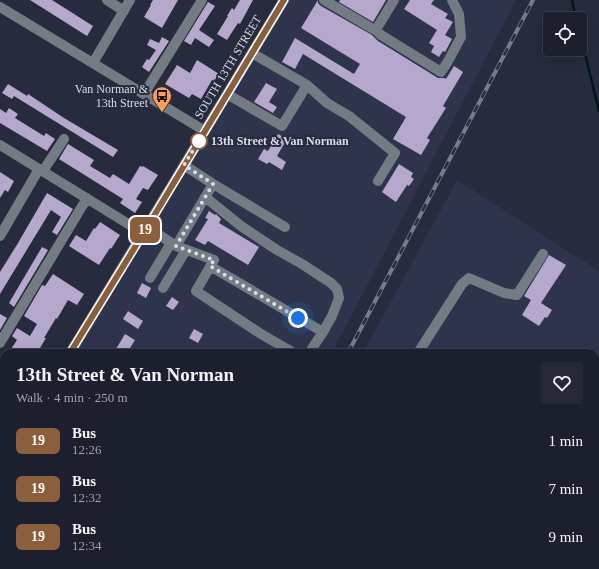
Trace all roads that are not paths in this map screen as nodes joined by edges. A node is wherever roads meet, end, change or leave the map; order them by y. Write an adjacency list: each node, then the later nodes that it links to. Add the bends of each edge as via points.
1 (106, 0): 9 (street)
2 (130, 0): 9 (street)
3 (202, 0): 14 (street)
4 (284, 0): 11 (street, SOUTH 13TH STREET)
5 (324, 0): 10 (street)
6 (394, 0): 10 (street)
7 (452, 0): 10 (street, via 459,14 461,37 441,72)
8 (0, 7): 12 (street)
9 (124, 10): 12 (street)
10 (375, 29)
11 (252, 53): 13 (street); 15 (street, SOUTH 13TH STREET)
12 (93, 63): 14 (street)
13 (307, 85): 15 (street, via 282,126); 21 (street, via 327,103 349,116 395,153)
14 (144, 94): 16 (street)
15 (227, 94): 16 (street, SOUTH 13TH STREET)
16 (205, 131): 19 (street, SOUTH 13TH STREET)
17 (64, 139): 20 (street)
18 (0, 145): 20 (street)
19 (184, 165): 22 (street); 26 (street, SOUTH 13TH STREET)
20 (41, 170): 24 (street); 27 (street)
21 (378, 181)
22 (213, 184): 23 (street); 25 (street)
23 (205, 197): 28 (street); 33 (street, via 241,226 337,289 339,298)
24 (87, 198): 26 (street); 34 (street)
25 (285, 227)
26 (145, 230): 28 (street); 35 (street, SOUTH 13TH STREET)
27 (0, 236)
28 (178, 246): 30 (street, via 214,260); 31 (street); 32 (street)
29 (543, 254): 38 (street, via 516,295 504,293 469,278 462,284)
30 (210, 266): 33 (street); 36 (street, via 196,291)
31 (150, 278)
32 (163, 288)
33 (323, 332): 37 (street)
34 (0, 343)
35 (75, 349)
36 (287, 349)
37 (312, 349)
38 (421, 349)

